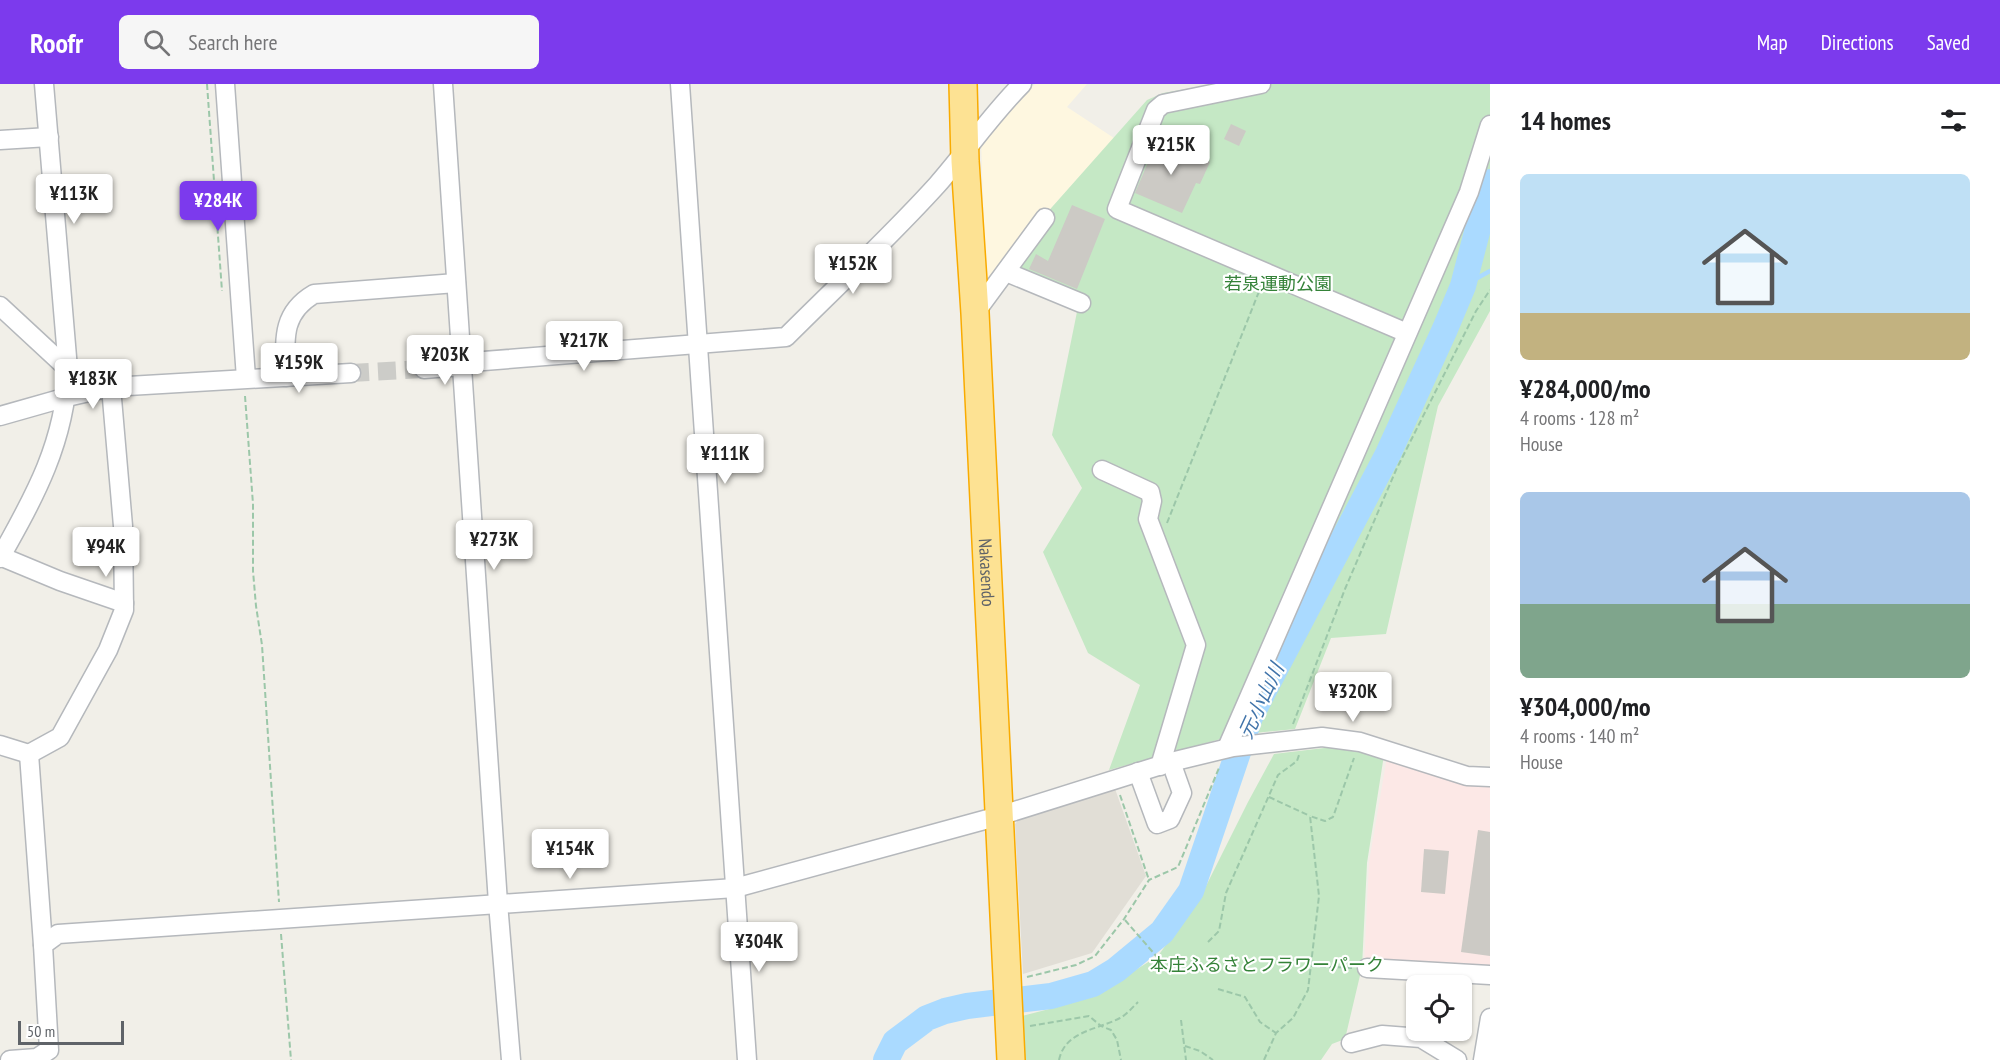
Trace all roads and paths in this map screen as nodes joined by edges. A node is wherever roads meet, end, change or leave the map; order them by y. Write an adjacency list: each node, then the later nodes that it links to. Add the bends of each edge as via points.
1 (44, 84): 10 (street)
2 (207, 84): 18 (path)
3 (225, 84): 29 (street)
4 (443, 84): 16 (street)
5 (680, 84): 23 (street)
6 (963, 84): 12 (highway, Nakasendo)
7 (1022, 84): 12 (street)
8 (1261, 84): 15 (street, via 1163,104 1156,110 1117,209)
9 (1490, 125): 22 (street, via 1469,192)
10 (49, 137): 11 (street); 25 (street)
11 (0, 140)
12 (964, 155): 21 (highway, Nakasendo); 23 (street, via 786,337)
13 (1045, 218): 14 (street)
14 (1006, 272): 19 (street); 21 (street)
15 (1266, 273): 22 (street); 34 (path)
16 (456, 284): 24 (street); 28 (street, via 314,294 293,311 287,324)
17 (1490, 290): 38 (path, via 1396,470)
18 (223, 298)
19 (1081, 303)
20 (0, 306): 25 (street)
21 (975, 313): 48 (highway, Nakasendo)
22 (1407, 333): 41 (street)
23 (698, 346): 24 (street, via 471,362); 51 (street)
24 (462, 366): 26 (street); 52 (street)
25 (68, 369): 31 (street)
26 (424, 369)
27 (351, 373): 28 (street)
28 (286, 377): 29 (street)
29 (246, 378): 30 (street); 53 (path, via 253,571 263,657)
30 (111, 387): 31 (street); 36 (street, via 123,526)
31 (67, 397): 32 (street); 35 (street, via 57,441 31,503)
32 (0, 416)
33 (1102, 470): 43 (street, via 1150,492 1148,519 1196,645)
34 (1167, 523)
35 (0, 557): 36 (street)
36 (124, 603): 42 (street, via 108,650 60,737)
37 (1306, 739): 38 (street); 39 (street); 47 (path, via 1297,761 1278,775)
38 (1282, 741): 41 (street)
39 (1360, 742): 45 (street, via 1467,776); 49 (path, via 1333,817 1325,820)
40 (0, 745): 42 (street)
41 (1230, 747): 43 (street); 50 (path, via 1178,867)
42 (29, 754): 56 (street)
43 (1166, 764): 44 (street); 44 (street, via 1182,793 1170,819 1157,824)
44 (1138, 772): 46 (street)
45 (1490, 777)
46 (1115, 779): 48 (street); 50 (path)
47 (1269, 797): 49 (path); 55 (path, via 1226,893 1219,931)
48 (999, 816): 51 (street); 63 (highway, Nakasendo)
49 (1310, 816): 57 (path, via 1319,896)
50 (1149, 880): 54 (path)
51 (735, 888): 52 (street); 79 (street)
52 (498, 903): 53 (street); 78 (street)
53 (279, 919): 56 (street, via 58,934); 77 (path)
54 (1124, 919): 59 (path); 63 (path, via 1095,956)
55 (1208, 942)
56 (43, 945): 75 (street)
57 (1311, 966): 58 (path); 70 (path, via 1308,990 1293,1018)
58 (1367, 968): 60 (street)
59 (1169, 970)
60 (1414, 975)
61 (1490, 975): 62 (street)
62 (1472, 976)
63 (1007, 985): 68 (highway, Nakasendo)
64 (1218, 989): 70 (path, via 1245,998 1260,1022)
65 (1138, 1002): 69 (path, via 1122,1017)
66 (1490, 1018): 87 (street)
67 (1181, 1020): 74 (path)
68 (1009, 1023): 69 (path, via 1089,1016); 80 (highway, Nakasendo)
69 (1101, 1026): 81 (path, via 1079,1033 1061,1050); 82 (path, via 1111,1030 1117,1040)
70 (1276, 1033): 85 (path)
71 (1406, 1034): 73 (street, via 1382,1035)
72 (1431, 1041): 86 (street)
73 (1351, 1043)
74 (1185, 1046): 83 (path); 84 (path)
75 (50, 1055): 76 (street)
76 (10, 1060)
77 (291, 1060)
78 (511, 1060)
79 (747, 1060)
80 (1011, 1060)
81 (1059, 1060)
82 (1121, 1060)
83 (1186, 1060)
84 (1213, 1060)
85 (1264, 1060)
86 (1457, 1060)
87 (1483, 1060)

